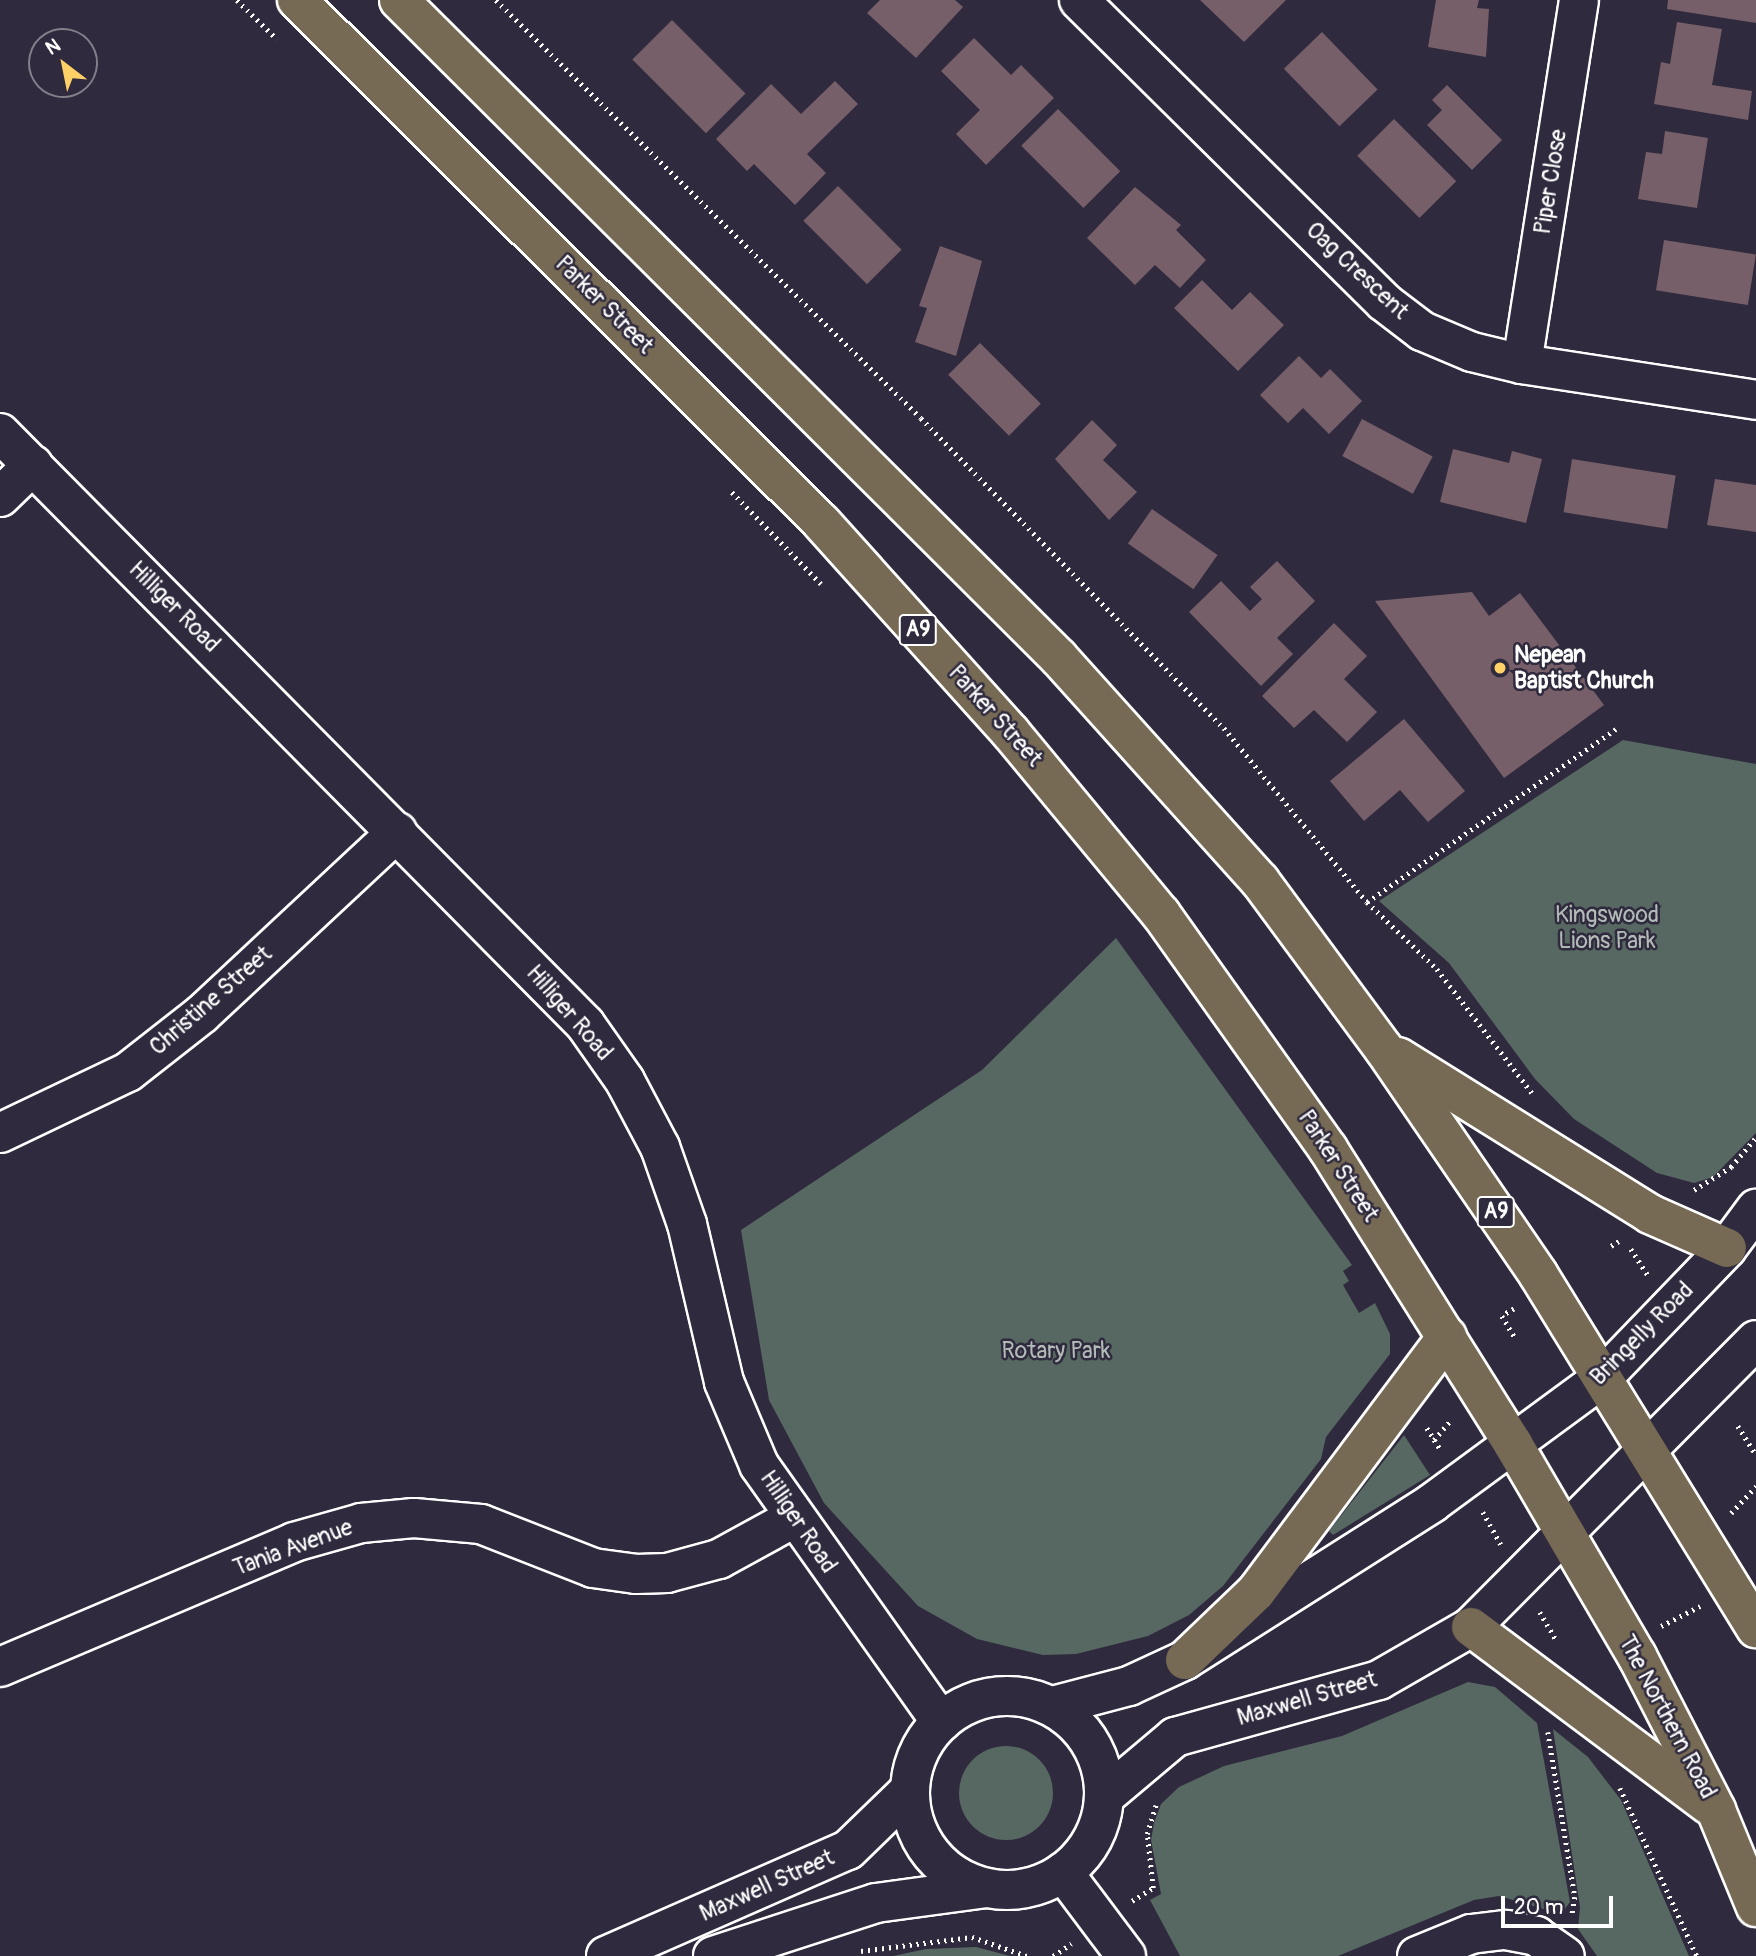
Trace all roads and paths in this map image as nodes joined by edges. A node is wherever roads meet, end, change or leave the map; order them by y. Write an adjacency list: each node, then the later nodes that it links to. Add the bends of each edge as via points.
1 (237, 0): 7 (path)
2 (297, 0): 28 (highway, Parker Street / A9, via 821,522 1011,733 1161,914 1248,1033)
3 (399, 0): 18 (highway, A9, via 814,409 1172,778 1260,881)
4 (496, 0): 17 (path, via 921,418 1224,728)
5 (1079, 0): 8 (street, Oag Crescent, via 1384,302 1422,331 1472,352)
6 (1579, 0): 8 (street, Piper Close)
7 (285, 47)
8 (1522, 364): 9 (street, Oag Crescent)
9 (1756, 400)
10 (0, 433): 11 (street, Hilliger Road)
11 (33, 466): 13 (street); 16 (street, Hilliger Road)
12 (727, 487): 14 (path)
13 (0, 497)
14 (832, 596)
15 (1616, 729): 17 (path)
16 (397, 832): 20 (street, Christine Street, via 202,1014 128,1072); 42 (street, Hilliger Road, via 585,1024 625,1081 675,1185 733,1406)
17 (1367, 902): 19 (path, via 1437,969)
18 (1384, 1049): 25 (highway, via 1650,1214); 31 (highway, A9)
19 (1534, 1096)
20 (0, 1133)
21 (1756, 1137): 22 (path, via 1731,1167)
22 (1690, 1192)
23 (1756, 1209): 25 (street, Bringelly Road)
24 (1623, 1238): 26 (path)
25 (1727, 1248): 31 (street, Bringelly Road)
26 (1653, 1284)
27 (1514, 1308): 29 (path, via 1502,1316)
28 (1447, 1337): 36 (highway, Parker Street / A9); 47 (highway, via 1256,1592)
29 (1516, 1339)
30 (1756, 1340): 37 (street)
31 (1602, 1378): 36 (street, Bringelly Road); 37 (highway, A9)
32 (1421, 1419): 35 (path)
33 (1450, 1421): 35 (path)
34 (1738, 1426): 38 (path)
35 (1434, 1440): 39 (path)
36 (1513, 1444): 39 (street); 43 (highway, Parker Street / A9)
37 (1648, 1450): 43 (street); 45 (highway, A9)
38 (1756, 1455)
39 (1465, 1480): 44 (path); 47 (street)
40 (1756, 1486): 41 (path)
41 (1747, 1495)
42 (792, 1519): 48 (street, Tania Avenue, via 719,1559 667,1573 636,1574 593,1568 481,1524 414,1518 361,1523 294,1542); 50 (street, Hilliger Road)
43 (1565, 1534): 44 (street, Maxwell Street); 56 (highway, The Northern Road / A9, via 1637,1657)
44 (1521, 1580): 46 (street, Maxwell Street)
45 (1754, 1615)
46 (1471, 1627): 54 (street, Maxwell Street, via 1379,1680 1175,1737); 56 (highway)
47 (1185, 1660): 49 (street, via 1129,1686)
48 (0, 1667)
49 (1054, 1706): 50 (street, via 1025,1697 994,1696 965,1705); 54 (street, via 1086,1735 1097,1754)
50 (941, 1722): 53 (street, via 914,1765)
51 (1551, 1722): 62 (path, via 1547,1734 1575,1897)
52 (1616, 1782): 68 (path)
53 (910, 1790): 58 (street, via 924,1844 951,1872); 63 (street, Maxwell Street, via 848,1850)
54 (1105, 1796): 57 (street, via 1099,1825 1084,1852)
55 (1159, 1798): 59 (path, via 1147,1834 1153,1888)
56 (1716, 1811): 60 (highway, The Northern Road / A9)
57 (1063, 1872): 58 (street, via 1012,1890); 66 (street)
58 (985, 1888): 64 (street, Maxwell Street, via 876,1903)
59 (1132, 1900)
60 (1756, 1907)
61 (855, 1952): 65 (path, via 972,1937)
62 (1562, 1952): 67 (street, via 1536,1936 1506,1930 1471,1934)
63 (606, 1956)
64 (713, 1956)
65 (1027, 1956)
66 (1126, 1956)
67 (1417, 1956)
68 (1697, 1956)

